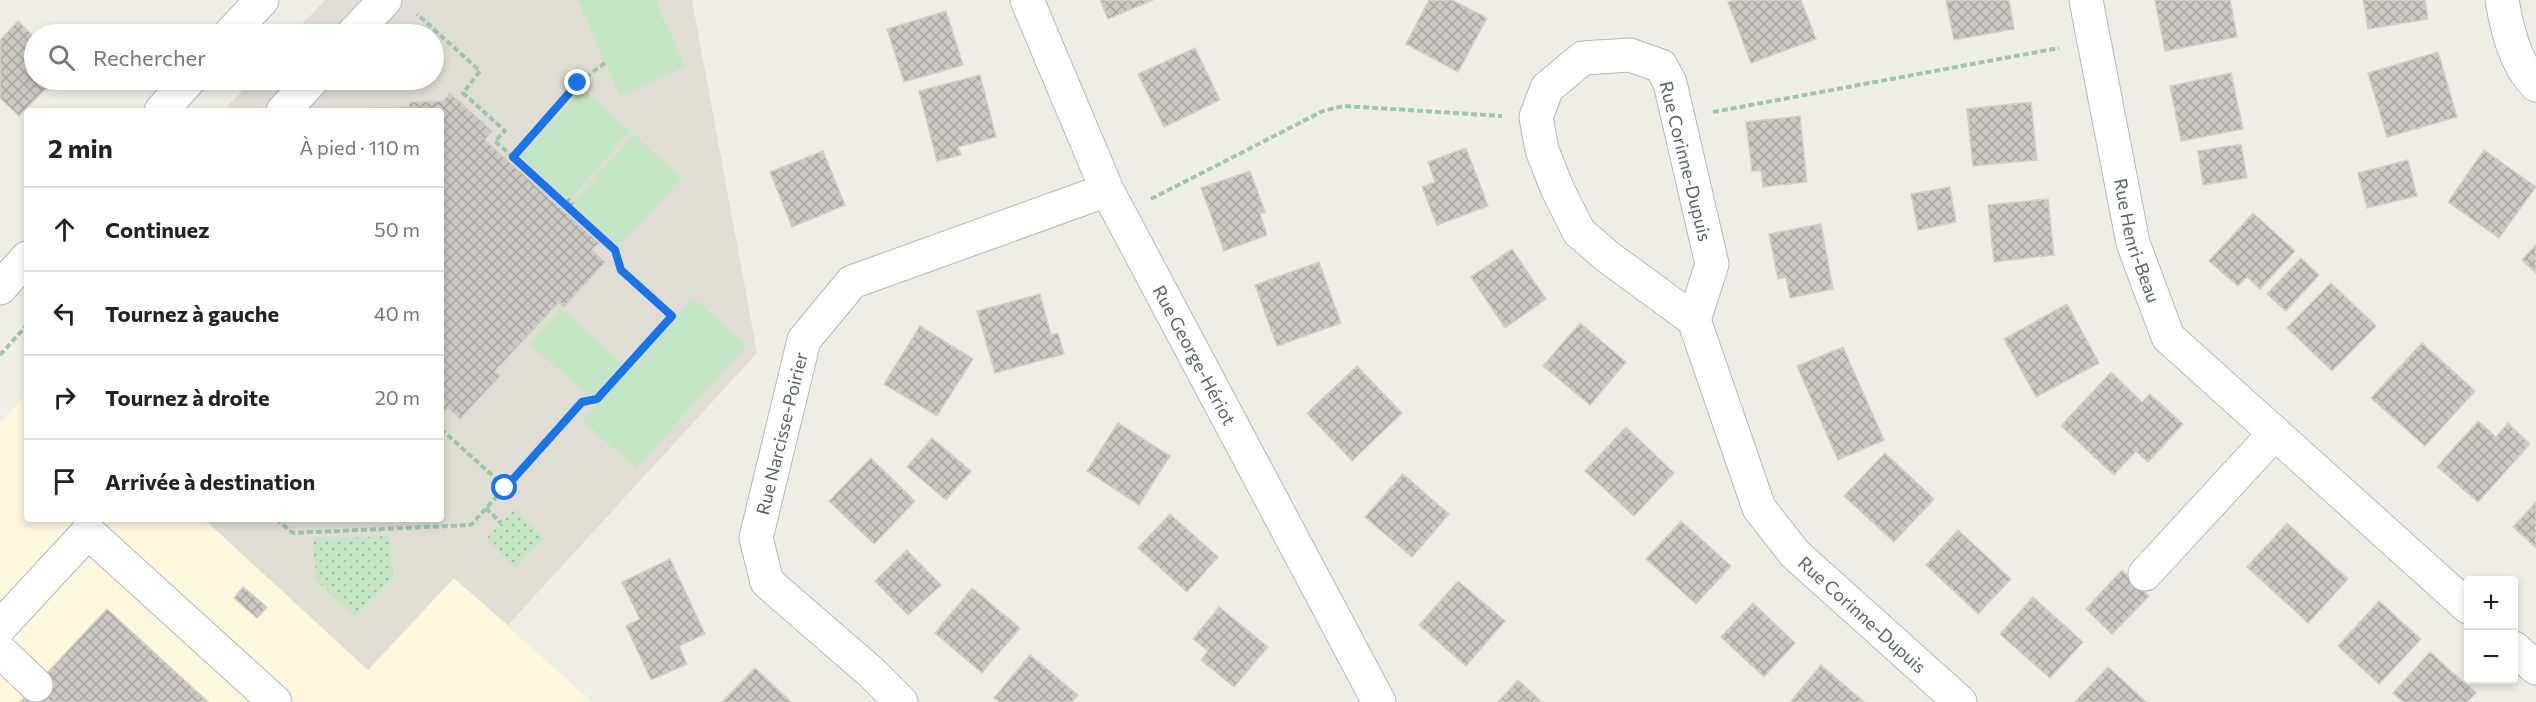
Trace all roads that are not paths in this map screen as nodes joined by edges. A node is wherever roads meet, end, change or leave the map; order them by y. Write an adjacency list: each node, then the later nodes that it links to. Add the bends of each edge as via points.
1 (262, 0): 6 (street)
2 (1027, 0): 13 (street, Rue George-Hériot)
3 (2086, 0): 15 (street, Rue Henri-Beau, via 2133,243 2169,337)
4 (2502, 0): 8 (street, via 2508,32 2528,77)
5 (398, 5): 7 (street)
6 (239, 24)
7 (369, 24)
8 (2536, 85)
9 (180, 90): 11 (street)
10 (303, 90): 12 (street)
11 (163, 108)
12 (286, 108)
13 (1107, 190): 24 (street, Rue Narcisse-Poirier, via 852,282 804,340 756,538 767,582); 25 (street, Rue George-Hériot)
14 (1694, 320): 14 (street, Rue Corinne-Dupuis, via 1712,264 1670,83 1661,66 1630,55 1583,58 1547,88 1536,117 1542,150 1557,188 1579,232); 26 (street, Rue Corinne-Dupuis, via 1759,508 1795,554)
15 (2275, 433): 16 (street); 17 (street, Rue Henri-Beau)
16 (2145, 574)
17 (2464, 603)
18 (0, 627): 23 (street, via 88,532)
19 (0, 651): 22 (street)
20 (2518, 652): 21 (street)
21 (2536, 668)
22 (36, 685)
23 (275, 702)
24 (902, 702)
25 (1379, 702)
26 (1960, 702)

